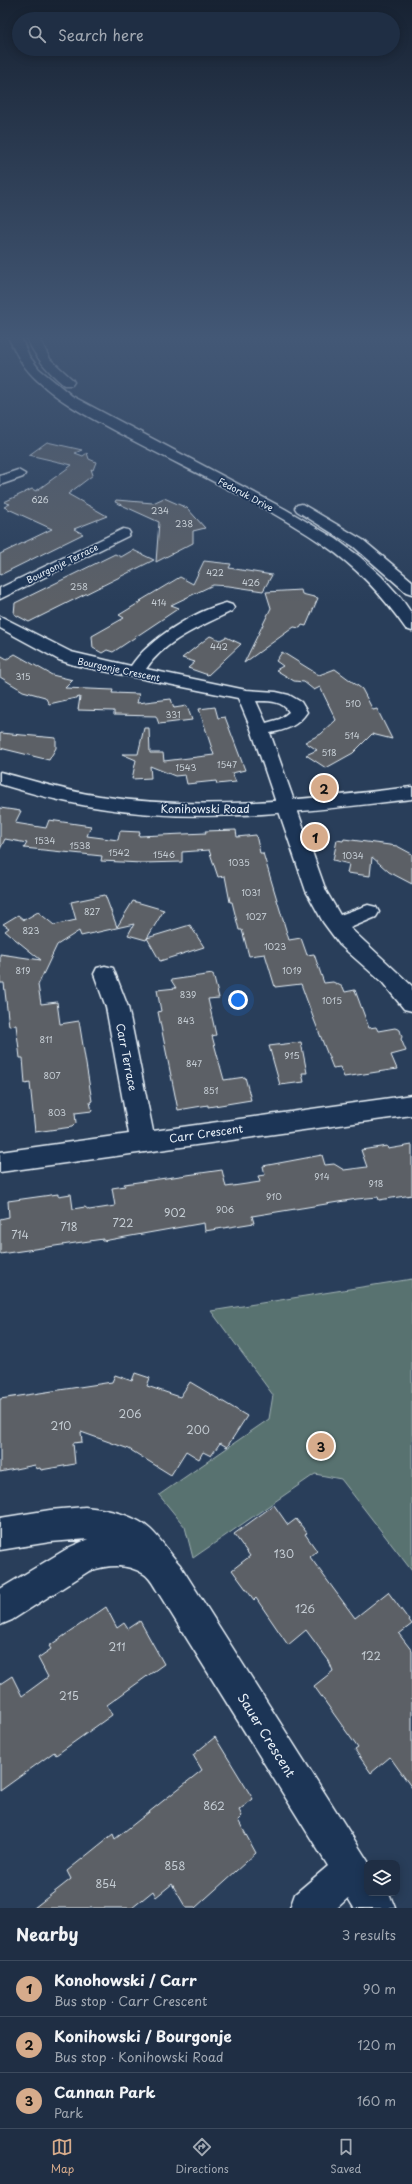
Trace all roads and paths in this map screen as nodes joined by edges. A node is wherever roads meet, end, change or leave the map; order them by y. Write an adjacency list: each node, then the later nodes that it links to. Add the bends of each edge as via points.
1 (115, 425): 12 (street, Fedoruk Drive, via 268,505 323,538 378,582)
2 (145, 425): 3 (street)
3 (211, 460)
4 (18, 474): 5 (street)
5 (0, 481)
6 (292, 502): 8 (street, via 358,543)
7 (123, 533): 9 (street, Bourgonje Terrace)
8 (412, 589)
9 (0, 594)
10 (226, 608): 13 (street, via 168,637 138,666)
11 (0, 621): 13 (street, Bourgonje Crescent, via 64,656)
12 (412, 626)
13 (135, 673): 14 (street, Bourgonje Crescent)
14 (245, 695): 15 (street); 15 (street, Bourgonje Crescent, via 280,698 296,706 298,712 293,720 272,728)
15 (260, 729): 18 (street)
16 (0, 778): 18 (street, Konihowski Road, via 45,791 134,806 199,810)
17 (412, 793): 18 (street, Konihowski Road)
18 (286, 806): 20 (street, via 316,891)
19 (368, 912): 20 (street)
20 (336, 925): 22 (street, via 347,939 382,969)
21 (105, 974): 24 (street, Carr Terrace, via 117,1007)
22 (412, 1003)
23 (412, 1105): 24 (street, Carr Crescent)
24 (143, 1142): 25 (street, Carr Crescent)
25 (0, 1162)
26 (0, 1534): 27 (street, Sauer Crescent, via 82,1523 100,1524 118,1528 135,1537)
27 (156, 1562): 28 (street, via 120,1549 102,1551 81,1558); 29 (street, Sauer Crescent)
28 (0, 1608)
29 (351, 1870): 30 (street); 31 (street, Sauer Crescent)
30 (309, 1908)
31 (376, 1908)

